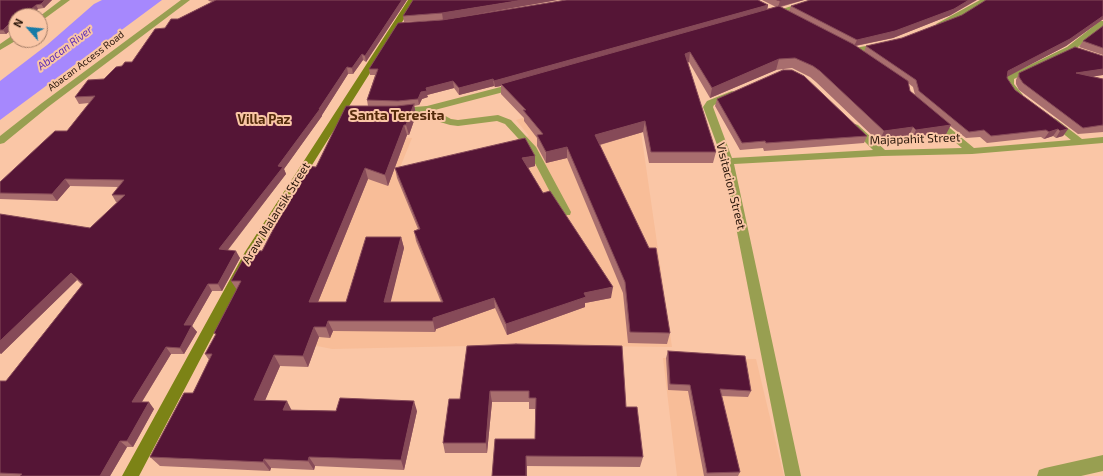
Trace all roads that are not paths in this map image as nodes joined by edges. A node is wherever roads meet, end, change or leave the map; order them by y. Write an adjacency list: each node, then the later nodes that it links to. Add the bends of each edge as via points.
1 (66, 0): 8 (street)
2 (186, 0): 28 (street, Abacan Access Road)
3 (412, 0): 21 (main road, Araw Malansik Street, via 402,26)
4 (818, 0): 7 (street)
5 (985, 0): 12 (street, via 955,18)
6 (765, 6): 7 (street)
7 (779, 12): 9 (street); 10 (street)
8 (48, 14)
9 (763, 16)
10 (792, 19)
11 (1103, 23): 14 (street)
12 (933, 27)
13 (888, 43): 16 (street, via 850,50)
14 (1070, 49): 15 (street); 19 (street, via 1010,78 1009,84 1015,93)
15 (1083, 53)
16 (866, 60)
17 (527, 82): 20 (street)
18 (738, 91): 32 (street, Visitacion Street, via 710,103 708,107)
19 (1027, 102)
20 (427, 109): 23 (street); 33 (lane, via 450,122 498,118 508,122 531,147)
21 (341, 110): 22 (street); 35 (main road, Araw Malansik Street, via 249,256)
22 (355, 111)
23 (392, 111)
24 (926, 113): 30 (street)
25 (1045, 115): 29 (street)
26 (849, 122): 31 (street)
27 (1103, 140): 29 (street, Majapahit Street)
28 (0, 141)
29 (1080, 142): 30 (street, Majapahit Street)
30 (972, 151): 31 (street, Majapahit Street)
31 (882, 153): 32 (street, Majapahit Street)
32 (728, 161): 36 (street, Visitacion Street)
33 (566, 212)
34 (1103, 463): 37 (street)
35 (130, 476)
36 (793, 476)
37 (1044, 476)

